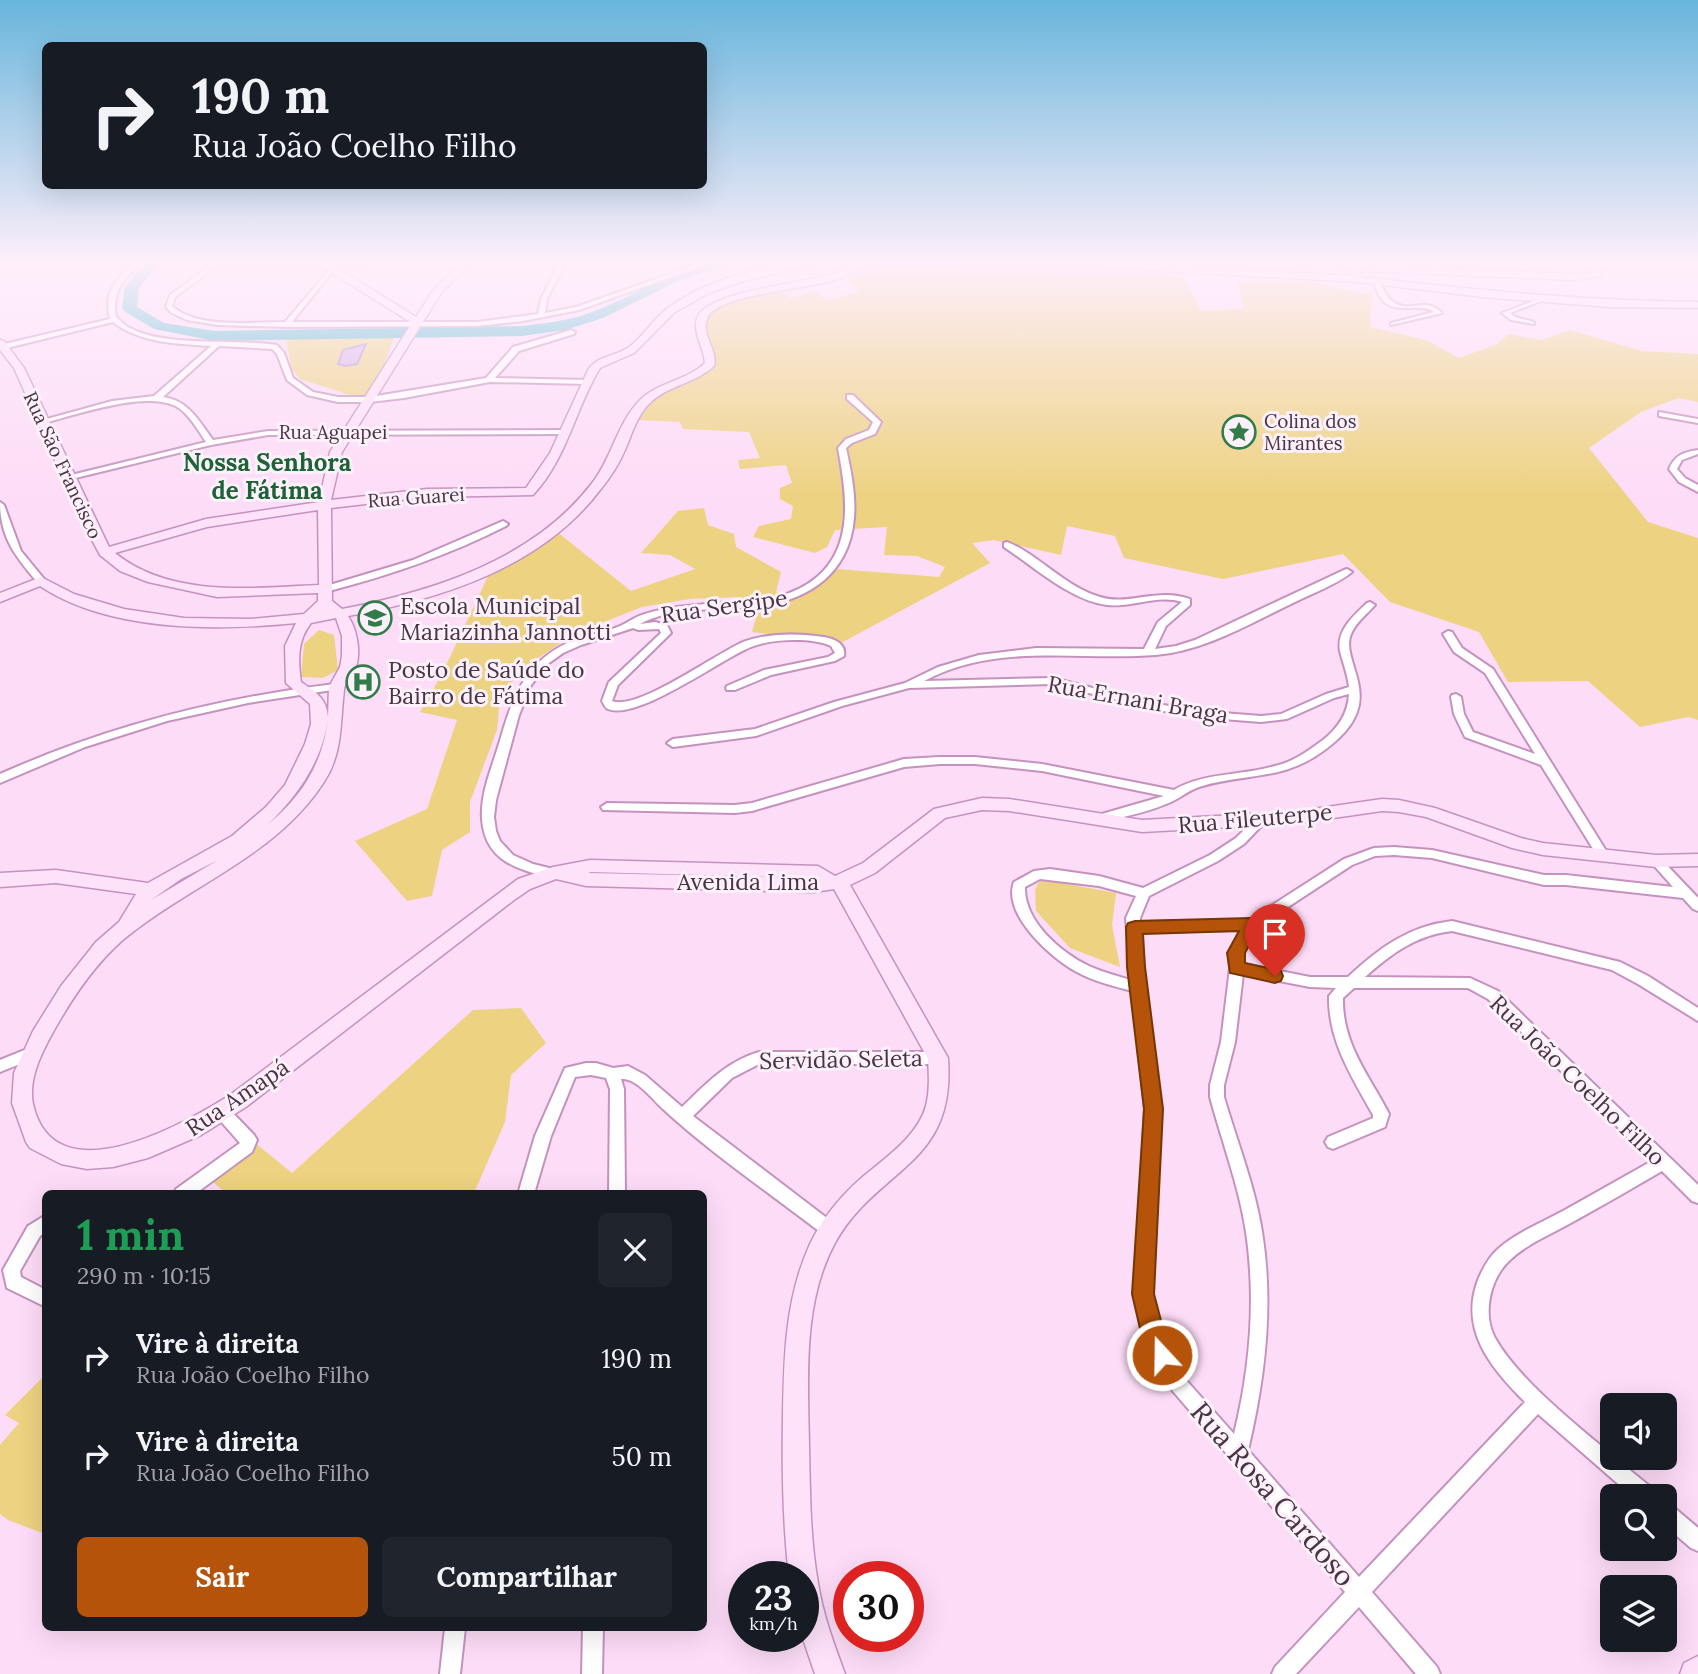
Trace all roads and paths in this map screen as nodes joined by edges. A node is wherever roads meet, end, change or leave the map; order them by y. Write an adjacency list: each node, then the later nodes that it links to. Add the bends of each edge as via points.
1 (28, 339): 7 (street)
2 (165, 339): 8 (street)
3 (407, 339): 13 (street)
4 (548, 339): 9 (street, via 516,349)
5 (642, 339): 10 (street, via 631,351 599,363)
6 (705, 339): 33 (street, via 710,365 702,374 646,400 631,420 603,479 558,527 530,549 471,578 415,598)
7 (2, 345): 16 (street, Rua São Francisco, via 19,368)
8 (215, 345): 12 (street); 13 (street, via 274,347 295,386 335,399)
9 (489, 380): 10 (street); 13 (street)
10 (587, 382): 18 (street)
11 (850, 397): 35 (street, Rua Sergipe, via 874,416 877,428 842,448 849,534 825,575 795,597 693,607 640,619)
12 (156, 399): 16 (street); 19 (street, via 178,403 188,411)
13 (368, 401): 17 (street)
14 (1662, 414): 15 (street)
15 (1698, 421)
16 (40, 422): 21 (street, Rua São Francisco)
17 (349, 432): 18 (street, Rua Aguapei); 19 (street, Rua Aguapei, via 268,433); 24 (street, via 330,467)
18 (564, 432): 24 (street, Rua Guarei, via 542,477 523,493 427,493)
19 (211, 443): 21 (street, Rua Aguapei)
20 (1698, 452): 22 (street, via 1682,456 1673,469)
21 (66, 479): 27 (street, Rua São Francisco)
22 (1698, 489)
23 (0, 505): 29 (street, via 17,552)
24 (325, 505): 27 (street, Rua Guarei, via 206,523); 30 (street)
25 (503, 524): 30 (street, Rua São Francisco, via 430,558)
26 (1007, 545): 37 (street, via 1093,599 1168,597 1187,601 1161,624)
27 (105, 552): 30 (street, Rua São Francisco, via 125,569 217,593)
28 (1347, 572): 37 (street, via 1204,640)
29 (41, 581): 31 (street); 34 (street, via 69,597 160,619)
30 (325, 595): 33 (street); 34 (street)
31 (0, 598)
32 (1370, 605): 41 (street, via 1345,631 1343,645)
33 (339, 614): 34 (street); 39 (street, via 346,623 350,658)
34 (305, 619): 42 (street, via 292,643 294,683)
35 (624, 629): 40 (street, via 655,625 666,633 613,684 607,701 619,709 645,702 704,665 760,640 822,640 840,648 841,653 831,659 768,672); 58 (street, Rua Sergipe, via 576,643 539,665 522,688 511,722 488,817 492,834 514,864)
36 (1448, 634): 46 (street, via 1458,650 1489,671)
37 (1148, 652): 38 (street, via 1018,653 926,674)
38 (909, 685): 41 (street, Rua Ernani Braga, via 1052,681 1196,714 1261,719 1283,717); 45 (street, Rua Ernani Braga, via 756,732)
39 (335, 687): 42 (street); 44 (street)
40 (731, 688)
41 (1354, 689): 50 (street, via 1350,716 1336,736 1310,758 1272,773 1216,779)
42 (303, 690): 44 (street); 47 (street, via 168,716 87,741)
43 (1457, 697): 46 (street, via 1469,734)
44 (328, 717): 48 (street); 49 (street, via 327,760)
45 (673, 743)
46 (1546, 763): 55 (street)
47 (0, 779)
48 (294, 785): 49 (street); 54 (street)
49 (313, 788): 54 (street, via 295,809)
50 (1177, 795): 51 (street, via 1044,765 929,760 743,808); 52 (street)
51 (607, 807)
52 (1099, 819): 53 (street, Rua Fileuterpe, via 1142,826); 60 (street, Rua Fileuterpe, via 1009,805 959,808 940,813 869,868)
53 (1260, 821): 55 (street, Rua Fileuterpe, via 1399,806 1518,844); 63 (street, via 1214,858)
54 (244, 844): 61 (street)
55 (1604, 857): 57 (street, Rua Fileuterpe)
56 (1698, 860): 57 (street, Rua Fileuterpe)
57 (1657, 861): 64 (street)
58 (553, 873): 60 (street, Avenida Lima, via 586,879 697,875 814,885); 77 (street, Rua Amapá, via 508,895)
59 (0, 880): 62 (street, via 77,876)
60 (835, 882): 74 (street)
61 (176, 883): 62 (street, Rua Amapá); 66 (street, Rua Amapá)
62 (148, 890): 66 (street, Rua Amapá)
63 (1144, 893): 68 (street, Rua Rosa Cardoso, via 1133,918); 71 (street, via 1038,874 1019,885 1016,895 1031,925 1056,950 1079,967)
64 (1683, 893): 65 (street); 67 (street, via 1544,880 1432,854 1394,850 1348,862)
65 (1698, 906)
66 (127, 925): 73 (street, Rua Amapá, via 84,970)
67 (1251, 925): 68 (street); 69 (street, via 1236,953)
68 (1135, 927): 71 (street, Rua Rosa Cardoso)
69 (1237, 968): 70 (street, Rua João Coelho Filho, via 1310,982); 89 (street, via 1217,1097 1245,1192 1259,1284 1251,1406)
70 (1349, 984): 72 (street, via 1419,931 1452,926 1615,966); 79 (street, via 1336,996 1336,1023 1381,1114 1380,1122); 80 (street, Rua João Coelho Filho, via 1436,982 1481,987)
71 (1139, 988): 89 (street, Rua Rosa Cardoso, via 1153,1109 1143,1294 1172,1377)
72 (1698, 1015)
73 (32, 1053): 75 (street); 77 (street, Rua Amapá, via 23,1081 22,1105 37,1140 69,1158 112,1157 157,1147)
74 (938, 1058): 78 (street, Servidão Seleta, via 759,1058 735,1067); 86 (street, via 941,1097 933,1121)
75 (0, 1066)
76 (612, 1074): 78 (street, via 628,1072 640,1079); 82 (street, via 584,1068 570,1072 543,1136); 83 (street, via 617,1088)
77 (222, 1111): 81 (street, via 249,1140 247,1147)
78 (682, 1117): 86 (street)
79 (1333, 1142)
80 (1663, 1163): 84 (street, Rua João Coelho Filho); 88 (street, via 1525,1240 1499,1260 1483,1284 1481,1326 1493,1352)
81 (188, 1190)
82 (527, 1190)
83 (617, 1190)
84 (1698, 1196)
85 (42, 1225): 87 (street, via 11,1270 13,1282)
86 (830, 1230): 93 (street, via 813,1266 803,1304 797,1356)
87 (42, 1297)
88 (1538, 1402): 90 (street); 94 (street)
89 (1238, 1454): 94 (street, Rua Rosa Cardoso)
90 (1632, 1484)
91 (1677, 1523): 92 (street)
92 (1698, 1541)
93 (801, 1561)
94 (1359, 1593): 101 (street); 102 (street, Rua Rosa Cardoso)
95 (455, 1631): 98 (street)
96 (593, 1631): 99 (street)
97 (819, 1643): 100 (street)
98 (450, 1674)
99 (592, 1674)
100 (830, 1674)
101 (1282, 1674)
102 (1430, 1674)

